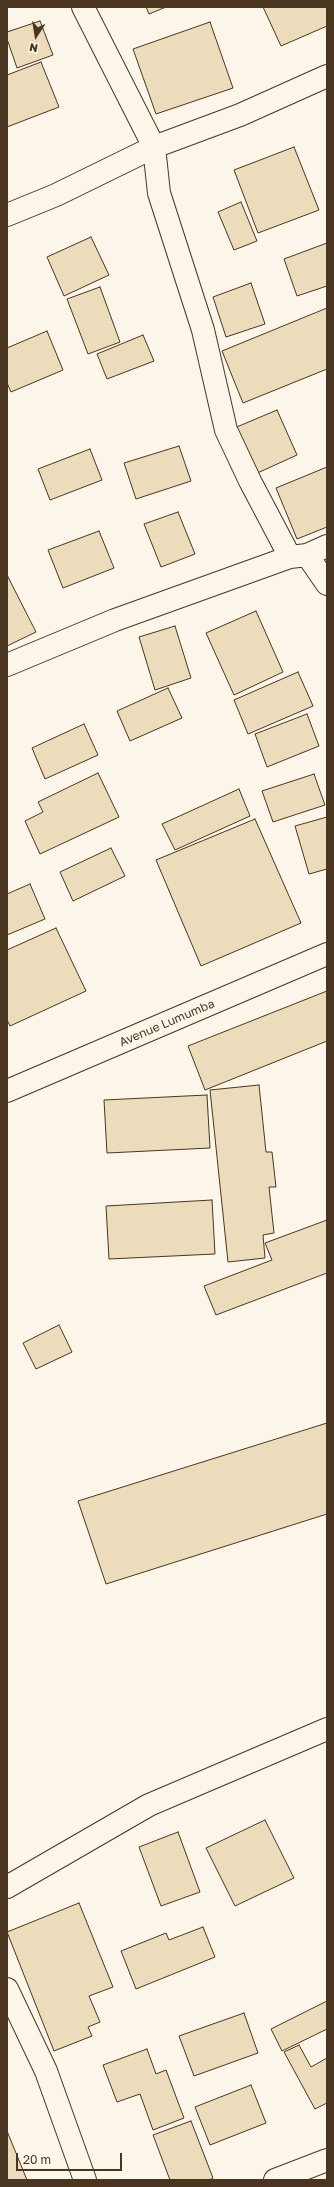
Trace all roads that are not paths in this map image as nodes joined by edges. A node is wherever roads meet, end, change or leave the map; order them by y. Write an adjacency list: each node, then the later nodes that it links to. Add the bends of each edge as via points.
1 (83, 7): 3 (street)
2 (327, 76): 3 (street, via 240,115)
3 (154, 147): 4 (street); 6 (street, via 159,193 203,330 226,430 250,481)
4 (7, 215)
5 (327, 546): 6 (street)
6 (298, 556): 7 (street); 8 (street, via 114,620)
7 (327, 584)
8 (7, 665)
9 (327, 954): 10 (street, Avenue Lumumba)
10 (7, 1091)
11 (327, 1729): 12 (street, via 149,1805)
12 (7, 1886)
13 (7, 1989): 15 (street, via 46,2071)
14 (327, 2160): 16 (street)
15 (85, 2180)
16 (276, 2180)

